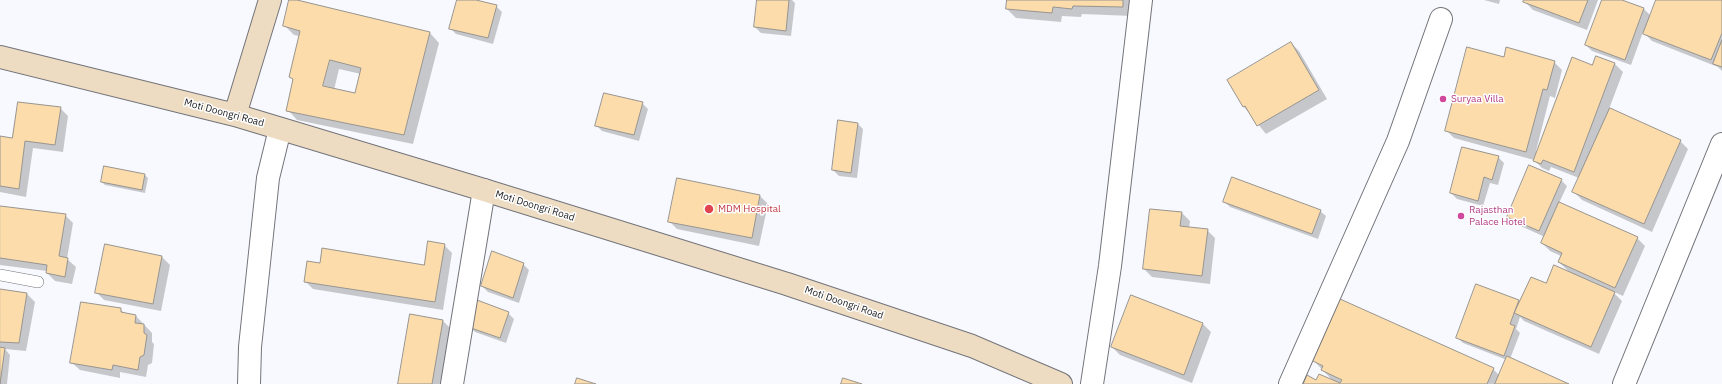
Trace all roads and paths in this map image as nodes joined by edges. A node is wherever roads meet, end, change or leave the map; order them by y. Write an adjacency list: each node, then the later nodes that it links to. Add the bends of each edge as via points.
1 (270, 0): 5 (street)
2 (1141, 0): 14 (street, via 1110,266)
3 (1441, 19): 15 (street, via 1398,140)
4 (0, 57): 5 (street, Moti Doongri Road)
5 (236, 115): 6 (street, Moti Doongri Road)
6 (280, 129): 8 (street, Moti Doongri Road); 11 (street, via 268,178 250,347)
7 (1722, 144): 16 (street)
8 (484, 190): 12 (street); 13 (street, Moti Doongri Road, via 787,284 965,344)
9 (0, 275): 10 (lane)
10 (38, 282)
11 (249, 384)
12 (452, 384)
13 (1061, 384)
14 (1092, 384)
15 (1290, 384)
16 (1624, 384)

